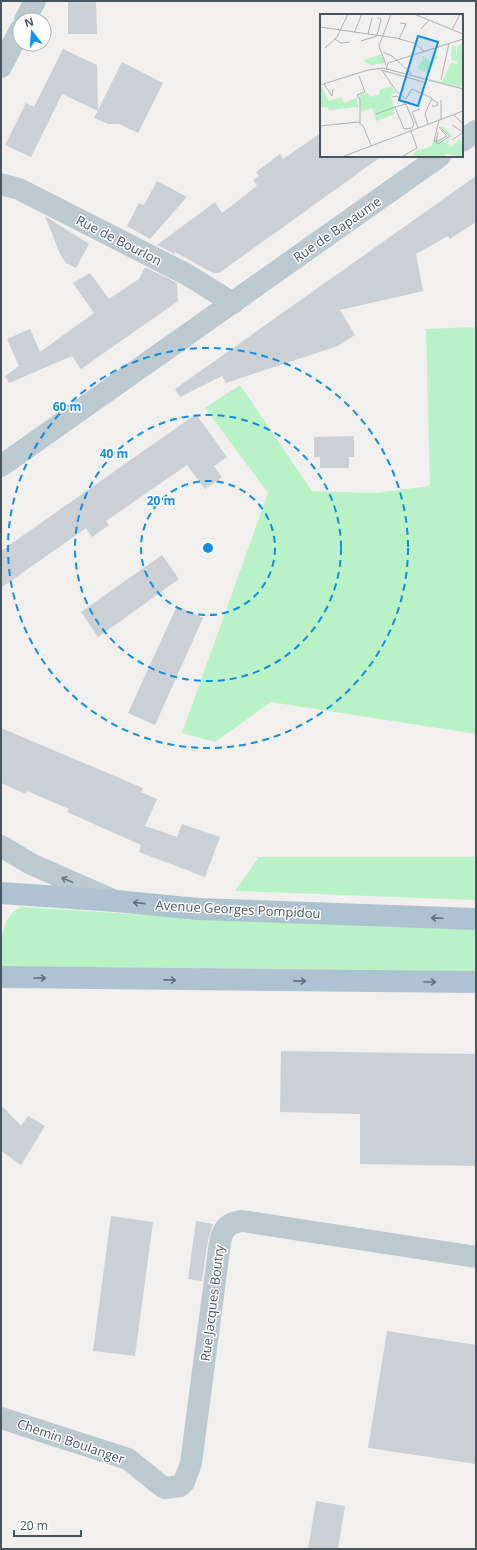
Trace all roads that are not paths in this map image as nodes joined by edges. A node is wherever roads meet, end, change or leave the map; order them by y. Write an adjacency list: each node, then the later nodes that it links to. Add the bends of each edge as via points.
1 (35, 1): 2 (street)
2 (29, 12)
3 (12, 46): 4 (street)
4 (1, 67)
5 (476, 131): 6 (street)
6 (463, 140)
7 (439, 157): 9 (street, Rue de Bapaume)
8 (1, 184): 9 (street, Rue de Bourlon, via 19,188 186,274)
9 (233, 303): 10 (street, Rue de Bapaume)
10 (1, 466)
11 (1, 846): 13 (street, one-way to 11, via 31,864)
12 (1, 893): 13 (main road, Avenue Georges Pompidou)
13 (116, 901): 14 (main road, Avenue Georges Pompidou, one-way to 13, via 198,909)
14 (476, 919)
15 (1, 977): 16 (main road, one-way to 16)
16 (476, 982)
17 (476, 1257): 19 (street, Rue Jacques Boutry, via 242,1222 226,1226 220,1242 191,1463 189,1472)
18 (1, 1418): 19 (street, Chemin Boulanger, via 128,1459 164,1488)
19 (180, 1486)

